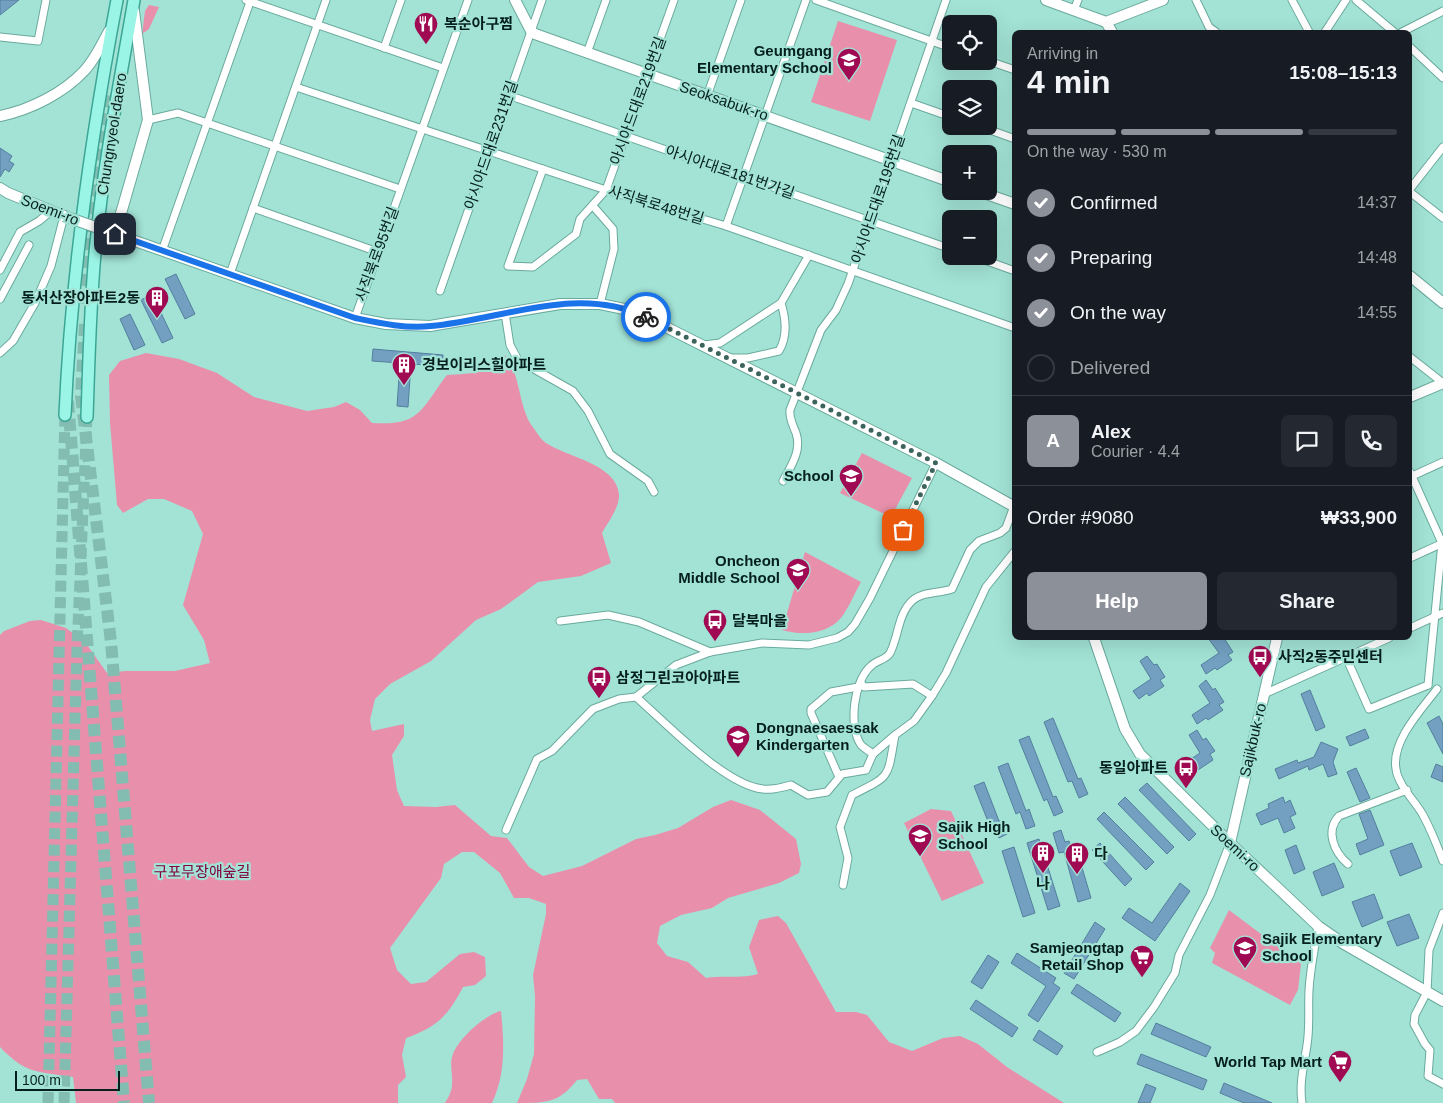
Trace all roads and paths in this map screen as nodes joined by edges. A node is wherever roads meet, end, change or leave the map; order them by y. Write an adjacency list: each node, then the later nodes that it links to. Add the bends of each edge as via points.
1 (46, 0): 35 (street, via 38,41)
2 (117, 0): 26 (main road, Chungnyeol-daero)
3 (326, 0): 25 (street)
4 (401, 0): 38 (street)
5 (468, 0): 42 (street, 사직북로95번길)
6 (515, 0): 34 (main road)
7 (542, 0): 34 (street, 아시아드대로231번길)
8 (606, 0): 40 (street)
9 (674, 0): 44 (street, 아시아드대로219번길)
10 (741, 0): 48 (street)
11 (806, 0): 52 (street)
12 (816, 0): 36 (street)
13 (946, 0): 36 (street, 아시아드대로195번길)
14 (1046, 0): 22 (main road)
15 (1163, 0): 24 (main road)
16 (1196, 0): 29 (street)
17 (1292, 0): 30 (street)
18 (1346, 0): 31 (street)
19 (1356, 0): 32 (street)
20 (248, 1): 25 (street); 54 (street)
21 (133, 3): 53 (main road); 109 (main road, Chungnyeol-daero, via 96,244)
22 (1076, 5): 24 (main road)
23 (1443, 11): 33 (street)
24 (1106, 22): 27 (street); 28 (main road)
25 (317, 25): 38 (street); 46 (street)
26 (112, 26): 51 (main road, via 85,70 70,84 44,101); 108 (main road, Chungnyeol-daero, via 82,211)
27 (1103, 30)
28 (1111, 30)
29 (1213, 30)
30 (1308, 30)
31 (1326, 30)
32 (1392, 30)
33 (1406, 30)
34 (531, 31): 40 (main road, Seoksabuk-ro); 47 (street, 아시아드대로231번길)
35 (0, 36)
36 (932, 41): 37 (street); 49 (street, 아시아드대로195번길)
37 (942, 45)
38 (384, 48): 42 (street)
39 (1412, 49): 45 (street)
40 (587, 53): 44 (main road, Seoksabuk-ro)
41 (997, 64): 43 (street)
42 (443, 68): 55 (street, 사직북로95번길)
43 (1012, 69)
44 (647, 74): 48 (main road, Seoksabuk-ro); 57 (street, 아시아드대로219번길)
45 (1443, 78)
46 (296, 86): 55 (street, 사직북로48번길); 59 (street)
47 (508, 95): 57 (street, 아시아대로181번가길); 61 (street, 아시아드대로231번길)
48 (708, 96): 52 (main road, Seoksabuk-ro)
49 (911, 103): 50 (street); 62 (street, 아시아드대로195번길)
50 (942, 114)
51 (0, 116)
52 (765, 116): 62 (main road, Seoksabuk-ro); 64 (street)
53 (148, 120): 54 (street, 사직북로95번길, via 178,113); 80 (main road)
54 (208, 122): 59 (street, 사직북로95번길); 83 (street)
55 (422, 128): 61 (street, 사직북로48번길); 68 (street, 사직북로95번길)
56 (997, 132): 58 (street)
57 (626, 136): 64 (street, 아시아대로181번가길); 69 (street, 아시아드대로219번길)
58 (1012, 138)
59 (275, 145): 68 (street, 사직북로95번길); 74 (street)
60 (1443, 147): 67 (street)
61 (489, 151): 63 (street, 사직북로48번길); 93 (street, 아시아드대로231번길)
62 (891, 160): 65 (main road, Seoksabuk-ro); 78 (street, 아시아드대로195번길)
63 (543, 169): 69 (street, 사직북로48번길); 73 (street, 아시아드대로219번길, via 508,266 533,266 576,234 580,219)
64 (744, 177): 78 (street, 아시아대로181번가길); 79 (street)
65 (942, 179)
66 (0, 188): 75 (main road, Soemi-ro)
67 (1412, 188)
68 (400, 189): 84 (street, 사직북로95번길)
69 (606, 190): 73 (street, 아시아드대로219번길); 79 (street, 사직북로48번길)
70 (1412, 193): 77 (street)
71 (997, 198): 72 (main road)
72 (1012, 203)
73 (593, 206): 97 (street, via 614,229 614,249)
74 (253, 208): 84 (street); 90 (street)
75 (51, 211): 76 (main road, Soemi-ro); 89 (street, via 20,232)
76 (64, 216): 80 (main road, Soemi-ro, bridge); 102 (street, via 51,266 35,303 13,341)
77 (1443, 218)
78 (870, 220): 82 (street, 아시아대로181번가길); 87 (street, 아시아드대로195번길)
79 (726, 226): 85 (street, 사직북로48번길)
80 (115, 234): 83 (main road, Soemi-ro)
81 (29, 245): 91 (street)
82 (942, 246)
83 (162, 251): 90 (main road, Soemi-ro)
84 (378, 252): 99 (street, 사직북로95번길)
85 (809, 255): 87 (street, 사직북로48번길); 95 (street)
86 (997, 265): 88 (street)
87 (853, 270): 100 (street, 사직북로48번길); 106 (street, 아시아드대로195번길, via 836,310 821,330)
88 (1012, 270)
89 (0, 271): 91 (street)
90 (230, 274): 99 (main road, Soemi-ro)
91 (11, 278): 94 (street)
92 (1412, 278): 96 (main road)
93 (440, 290)
94 (0, 299)
95 (781, 303): 101 (street, via 720,343); 103 (street, Soemi-ro, via 786,328 779,351)
96 (1443, 303)
97 (600, 304): 98 (main road, Soemi-ro, via 560,304); 101 (main road, Soemi-ro, via 634,312)
98 (505, 313): 99 (main road, Soemi-ro, via 430,326 386,324); 115 (street, via 510,345 518,360 573,390 588,410 610,454 648,481)
99 (355, 318)
100 (1012, 327)
101 (704, 345): 103 (main road, Soemi-ro)
102 (0, 353)
103 (731, 358): 106 (main road, Soemi-ro)
104 (1412, 359): 105 (street)
105 (1443, 383): 107 (main road)
106 (798, 392): 111 (main road, Soemi-ro); 114 (street, 아시아드대로195번길, via 789,416 797,438 797,452)
107 (1412, 396)
108 (65, 415)
109 (86, 417)
110 (1443, 462): 112 (street)
111 (936, 463): 116 (main road, Soemi-ro); 128 (street, via 870,598 848,632 810,645 762,643)
112 (1412, 475)
113 (1412, 477): 118 (street)
114 (783, 482)
115 (654, 492)
116 (1012, 506)
117 (1012, 512): 130 (street, via 1006,528 979,541 970,550 952,589 922,594 910,603 888,657 870,666)
118 (1443, 543): 120 (street); 122 (street)
119 (1012, 555): 135 (street, via 986,587)
120 (1412, 557)
121 (1443, 613): 122 (street)
122 (1434, 617): 124 (street); 131 (street)
123 (560, 621): 128 (street, via 608,615 639,622)
124 (1412, 627)
125 (1095, 640): 141 (main road, Soemi-ro, via 1125,729 1140,754)
126 (1277, 640): 133 (main road, Sajikbuk-ro)
127 (1384, 640): 129 (street)
128 (710, 652): 134 (street, via 676,665)
129 (1346, 657): 131 (street, via 1370,709); 133 (street)
130 (860, 685): 135 (street, via 913,684); 137 (street, via 853,713 855,731 861,746); 138 (street, via 831,692 811,709)
131 (1428, 685): 132 (street)
132 (1440, 688): 139 (street, via 1416,715 1397,753 1396,770)
133 (1264, 694): 141 (main road, Sajikbuk-ro)
134 (636, 696): 138 (street, via 713,766 757,788 774,790 791,785 808,795 827,792); 140 (street, via 593,709 552,751 537,759)
135 (932, 696): 136 (street, via 914,721)
136 (895, 735): 137 (street); 144 (street, via 888,773 880,781 852,795 840,827 848,858)
137 (873, 754): 138 (street, via 866,770)
138 (839, 777)
139 (1407, 790): 142 (street); 143 (street, via 1339,816 1335,821 1332,834 1335,849)
140 (506, 830)
141 (1230, 843): 146 (main road, Soemi-ro); 149 (street, via 1210,894 1179,955 1175,973 1154,1007 1136,1031)
142 (1443, 860)
143 (1348, 864)
144 (843, 885)
145 (1443, 913): 147 (street, via 1429,950)
146 (1318, 926): 147 (main road, Soemi-ro); 151 (street, via 1310,980 1307,1046 1301,1073)
147 (1427, 992): 148 (main road, Soemi-ro); 150 (street, via 1414,1024 1430,1050 1428,1076)
148 (1443, 1001)
149 (1097, 1052)
150 (1443, 1084)
151 (1302, 1103)

